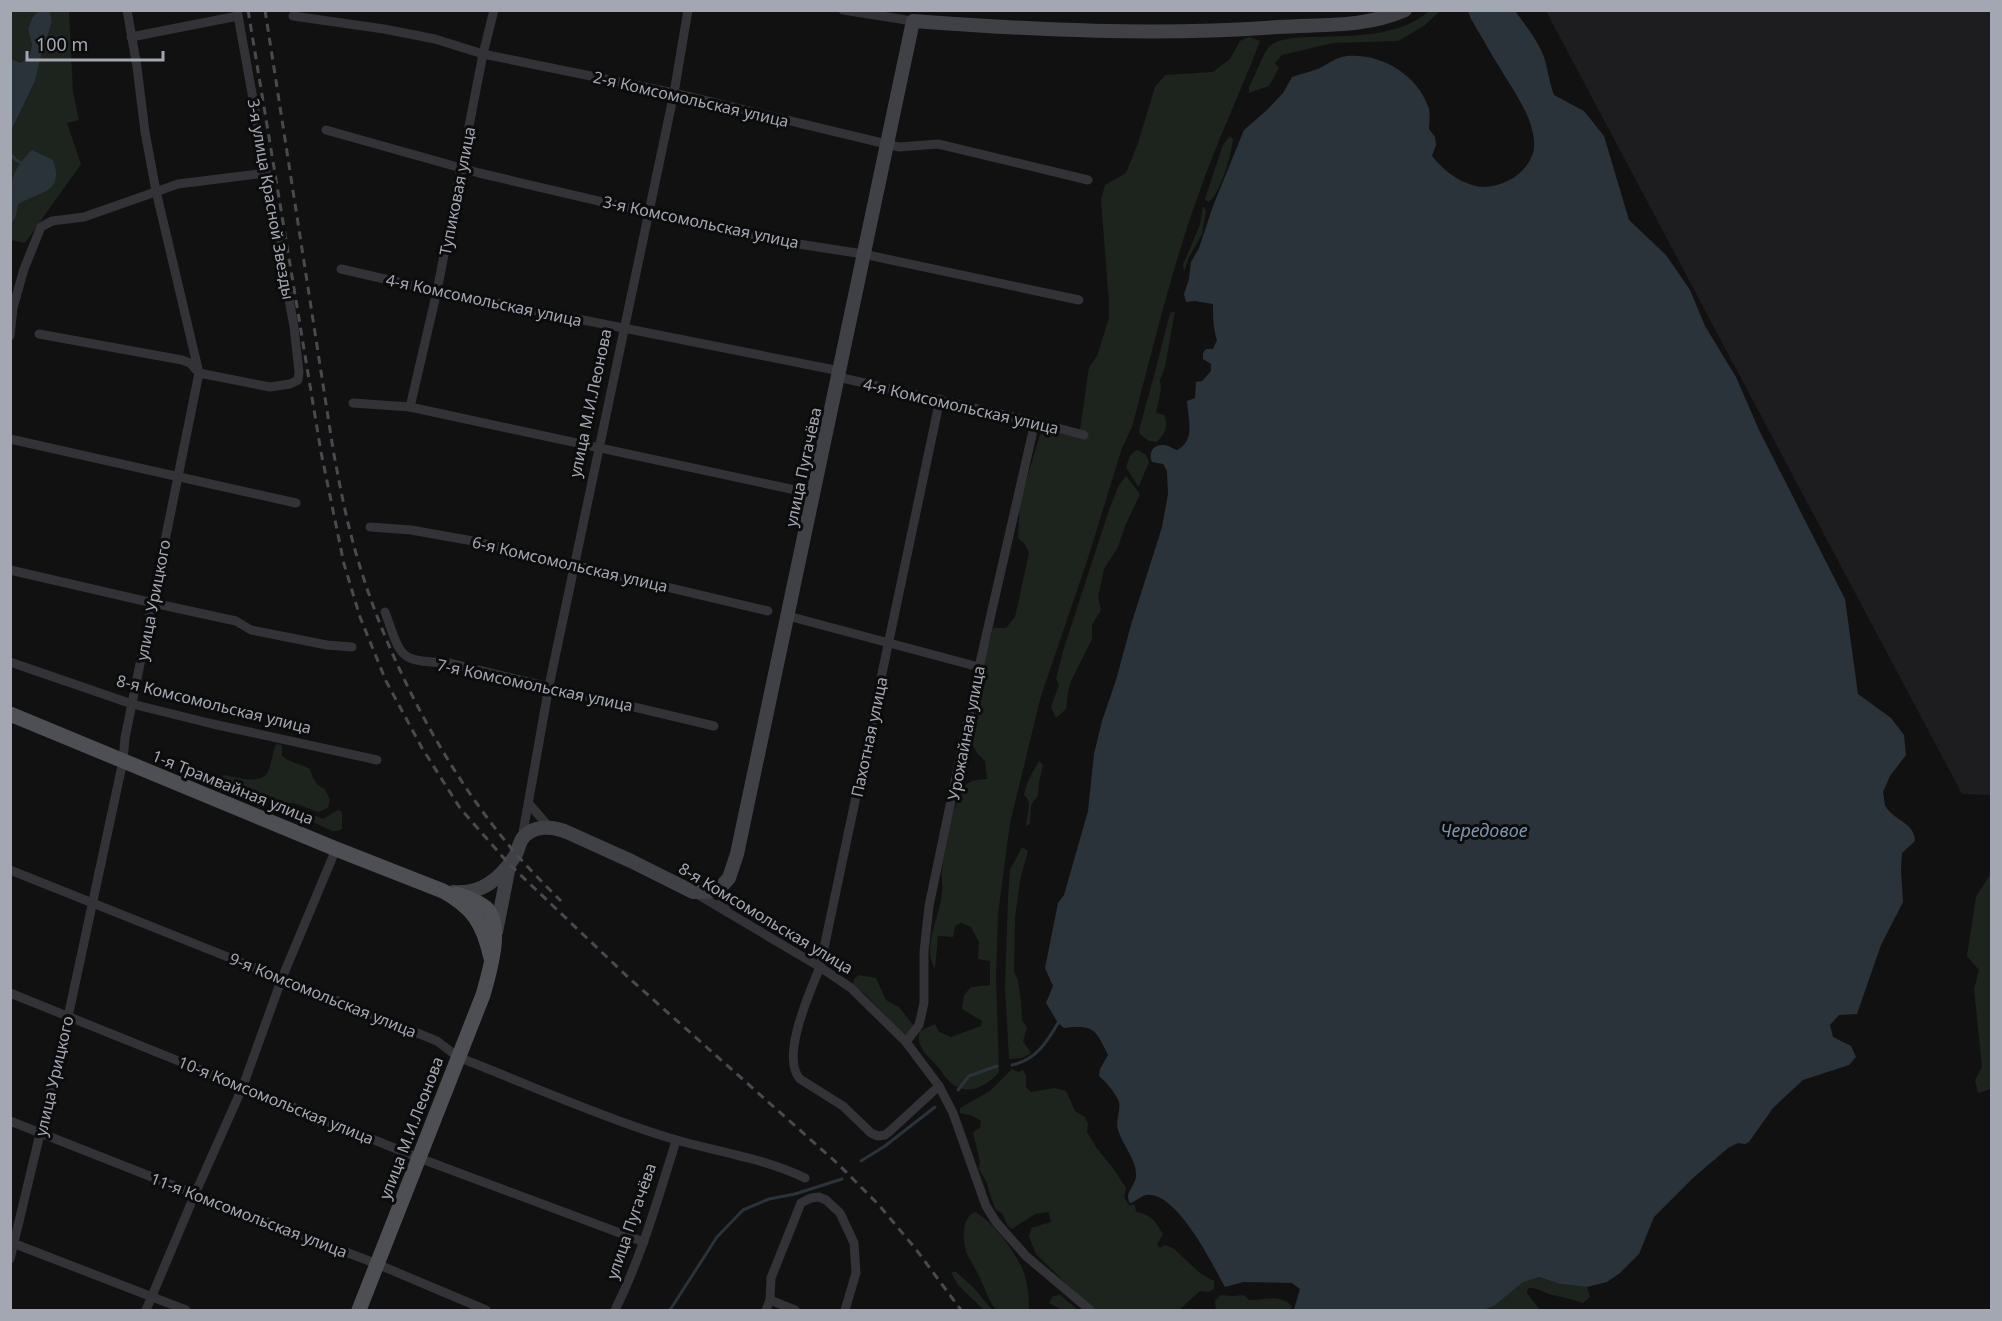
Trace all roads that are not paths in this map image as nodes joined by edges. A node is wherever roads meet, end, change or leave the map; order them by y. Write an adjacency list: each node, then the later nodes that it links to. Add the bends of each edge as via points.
1 (127, 10): 9 (street, улица Урицкого)
2 (494, 10): 10 (street, Тупиковая улица)
3 (688, 10): 11 (street, улица М.И.Леонова)
4 (843, 10): 8 (street)
5 (1405, 10): 8 (main road, via 1393,16 1337,26 1239,30 1122,31)
6 (237, 13): 9 (street); 15 (street, 3-я улица Красной Звезды)
7 (293, 16): 10 (street, 2-я Комсомольская улица, via 435,39)
8 (913, 21): 13 (main road, улица Пугачёва)
9 (131, 38): 17 (street, улица Урицкого)
10 (483, 54): 11 (street, 2-я Комсомольская улица); 14 (street, Тупиковая улица)
11 (674, 93): 13 (street, 2-я Комсомольская улица); 18 (street, улица М.И.Леонова)
12 (326, 130): 14 (street, 3-я Комсомольская улица)
13 (886, 144): 16 (street, 2-я Комсомольская улица, via 938,144); 19 (main road, улица Пугачёва)
14 (462, 167): 18 (street, 3-я Комсомольская улица); 21 (street, Тупиковая улица)
15 (266, 172): 17 (street, via 178,184); 26 (street, 3-я улица Красной Звезды, via 297,350 297,380 270,387)
16 (1088, 180)
17 (156, 191): 25 (street, via 84,217 52,221 41,227 24,269); 26 (street, улица Урицкого)
18 (649, 212): 19 (street, 3-я Комсомольская улица, via 753,237); 23 (street, улица М.И.Леонова)
19 (863, 254): 22 (street, 3-я Комсомольская улица); 27 (main road, улица Пугачёва)
20 (341, 269): 21 (street, 4-я Комсомольская улица)
21 (437, 291): 23 (street, 4-я Комсомольская улица); 30 (street, Тупиковая улица)
22 (1079, 300)
23 (624, 328): 27 (street, 4-я Комсомольская улица); 34 (street, улица М.И.Леонова)
24 (39, 334): 26 (street, via 182,360)
25 (10, 336)
26 (199, 373): 35 (street, улица Урицкого)
27 (839, 374): 28 (street, 4-я Комсомольская улица); 36 (main road, улица Пугачёва)
28 (940, 399): 31 (street, 4-я Комсомольская улица); 45 (street, Пахотная улица)
29 (353, 403): 30 (street)
30 (410, 407): 34 (street)
31 (1035, 422): 32 (street, 4-я Комсомольская улица); 48 (street, Урожайная улица)
32 (1084, 435)
33 (10, 439): 35 (street)
34 (599, 449): 36 (street); 39 (street, улица М.И.Леонова)
35 (178, 476): 37 (street); 41 (street, улица Урицкого)
36 (814, 494): 44 (main road, улица Пугачёва)
37 (296, 503)
38 (370, 527): 39 (street, 6-я Комсомольская улица, via 473,541)
39 (574, 565): 42 (street, 6-я Комсомольская улица); 49 (street, улица М.И.Леонова)
40 (10, 570): 41 (street)
41 (153, 603): 46 (street, via 236,621 251,630); 50 (street, улица Урицкого)
42 (768, 611)
43 (385, 612): 49 (street, 7-я Комсомольская улица, via 405,657)
44 (788, 616): 45 (street); 61 (main road, улица Пугачёва, via 737,854 729,878)
45 (889, 644): 48 (street); 70 (street, Пахотная улица)
46 (352, 647)
47 (10, 662): 50 (street, 8-я Комсомольская улица)
48 (979, 667): 74 (street, Урожайная улица, via 929,906 924,1003 919,1025)
49 (549, 686): 52 (street, 7-я Комсомольская улица); 55 (street, улица М.И.Леонова)
50 (132, 704): 53 (street, 8-я Комсомольская улица); 54 (street, улица Урицкого)
51 (10, 714): 54 (main road, 1-я Трамвайная улица)
52 (714, 726)
53 (377, 760)
54 (123, 761): 57 (main road, 1-я Трамвайная улица); 66 (street, улица Урицкого)
55 (529, 804): 56 (street); 58 (street, улица М.И.Леонова)
56 (550, 828): 58 (main road); 63 (main road, 8-я Комсомольская улица, via 569,832)
57 (336, 849): 62 (main road, 1-я Трамвайная улица); 71 (street)
58 (516, 853): 60 (main road); 65 (main road)
59 (10, 870): 66 (street, 9-я Комсомольская улица)
60 (489, 885): 62 (main road, via 469,892); 67 (main road)
61 (720, 888): 63 (main road); 68 (street)
62 (443, 891): 64 (main road); 67 (main road)
63 (693, 892): 68 (street, 8-я Комсомольская улица)
64 (458, 899): 67 (main road); 69 (main road)
65 (502, 899): 67 (main road); 69 (main road)
66 (92, 902): 71 (street, 9-я Комсомольская улица); 73 (street, улица Урицкого)
67 (483, 906): 69 (main road, via 491,915)
68 (727, 912): 70 (street, 8-я Комсомольская улица)
69 (490, 934): 75 (main road, улица М.И.Леонова, via 491,958 483,995)
70 (820, 967): 74 (street, 8-я Комсомольская улица, via 851,988); 77 (street, Пахотная улица, via 794,1046 795,1073 878,1136 890,1131)
71 (282, 978): 75 (street, 9-я Комсомольская улица, via 437,1041); 76 (street)
72 (10, 993): 73 (street, 10-я Комсомольская улица)
73 (68, 1017): 76 (street, 10-я Комсомольская улица); 79 (street, улица Урицкого)
74 (906, 1042): 77 (street, 8-я Комсомольская улица)
75 (458, 1057): 80 (street, 9-я Комсомольская улица); 81 (main road, улица М.И.Леонова)
76 (243, 1086): 81 (street, 10-я Комсомольская улица); 83 (street)
77 (939, 1086): 98 (street, 8-я Комсомольская улица, via 953,1113 986,1206 996,1222 1026,1256)
78 (10, 1121): 79 (street, 11-я Комсомольская улица)
79 (40, 1134): 83 (street, 11-я Комсомольская улица); 85 (street, улица Урицкого)
80 (676, 1141): 82 (street, 9-я Комсомольская улица, via 780,1166); 84 (street, улица Пугачёва)
81 (419, 1158): 84 (street, 10-я Комсомольская улица); 87 (main road, улица М.И.Леонова)
82 (805, 1178)
83 (195, 1194): 87 (street, 11-я Комсомольская улица); 88 (street)
84 (644, 1242): 94 (street, улица Пугачёва)
85 (12, 1243): 86 (street, улица Урицкого); 88 (street)
86 (10, 1259)
87 (377, 1264): 92 (main road, улица М.И.Леонова); 93 (street, 11-я Комсомольская улица)
88 (152, 1296): 90 (street); 91 (street)
89 (770, 1299): 95 (street); 96 (street); 97 (street, via 771,1278 801,1203 819,1197 840,1213 854,1243 856,1274)
90 (146, 1311)
91 (186, 1311)
92 (359, 1311)
93 (486, 1311)
94 (615, 1311)
95 (766, 1311)
96 (795, 1311)
97 (845, 1311)
98 (1090, 1311)

